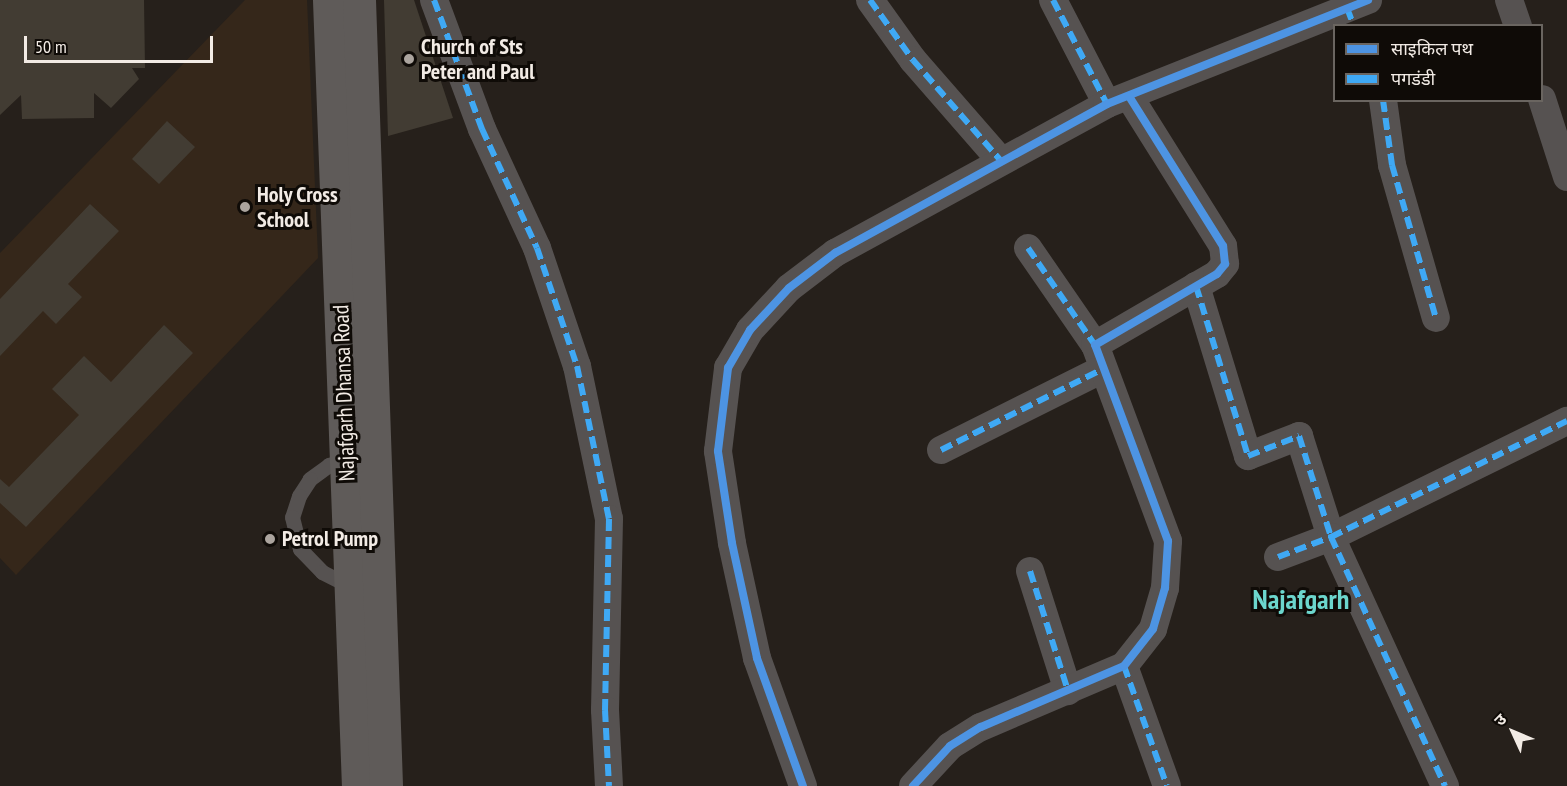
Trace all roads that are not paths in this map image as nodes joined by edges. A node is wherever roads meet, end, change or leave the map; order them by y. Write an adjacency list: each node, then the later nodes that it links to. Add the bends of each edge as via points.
1 (329, 0): 20 (main road, Najafgarh Dhansa Road)
2 (359, 0): 28 (main road)
3 (434, 0): 29 (street, via 482,129 537,248 577,366 609,519 605,710)
4 (870, 0): 12 (street, via 913,60)
5 (1053, 0): 9 (street)
6 (1509, 0): 8 (street)
7 (1356, 11): 9 (street)
8 (1517, 24)
9 (1118, 100): 12 (street); 15 (street, via 1223,246 1226,264)
10 (1383, 102): 16 (street, via 1392,165)
11 (1543, 102): 13 (street)
12 (1002, 161): 30 (street, via 835,253 789,288 750,330 728,368 718,451 732,543 757,658)
13 (1567, 177)
14 (1028, 248): 17 (street)
15 (1196, 286): 17 (street); 21 (street, via 1248,456 1299,436)
16 (1436, 318)
17 (1099, 357): 19 (street); 25 (street, via 1168,541 1165,588 1153,629)
18 (1567, 421): 21 (street)
19 (941, 450)
20 (345, 460): 24 (main road, Najafgarh Dhansa Road); 24 (lane, via 329,465 310,479 299,495 292,517 300,549 322,572)
21 (1331, 537): 22 (street); 34 (street)
22 (1278, 557)
23 (1030, 571): 26 (street)
24 (349, 586): 27 (main road, Najafgarh Dhansa Road)
25 (1124, 666): 26 (street); 33 (street)
26 (1068, 691): 31 (street, via 981,727 950,746)
27 (358, 786)
28 (386, 786)
29 (609, 786)
30 (802, 786)
31 (913, 786)
32 (1162, 786): 33 (street)
33 (1167, 786)
34 (1445, 786)

